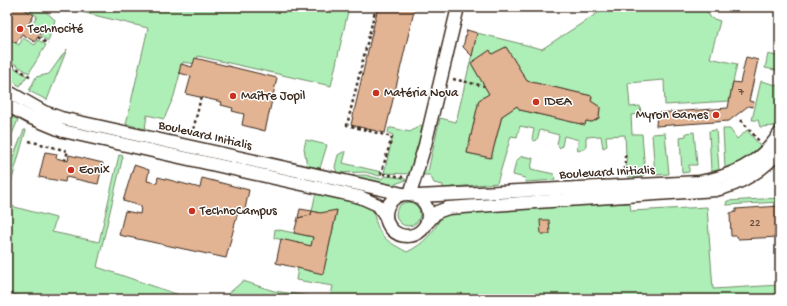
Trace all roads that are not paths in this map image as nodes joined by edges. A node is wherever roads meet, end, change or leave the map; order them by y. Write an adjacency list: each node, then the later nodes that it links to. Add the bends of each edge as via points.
1 (458, 7): 7 (street)
2 (7, 91): 7 (street, Boulevard Initialis, via 44,112 61,118)
3 (7, 105): 8 (street, Boulevard Initialis, via 29,118 64,131 360,197 378,205)
4 (780, 133): 6 (street, Boulevard Initialis, via 758,158 722,178)
5 (780, 151): 6 (street, Boulevard Initialis, via 762,169 731,186 700,192)
6 (631, 187): 7 (street, Boulevard Initialis); 9 (street, Boulevard Initialis, via 448,208 437,212)
7 (410, 195): 8 (street, via 397,196 388,205); 9 (street, via 426,205 429,217)
8 (386, 217): 9 (street, Boulevard Initialis, via 392,230 404,236 418,234)
9 (427, 222)

